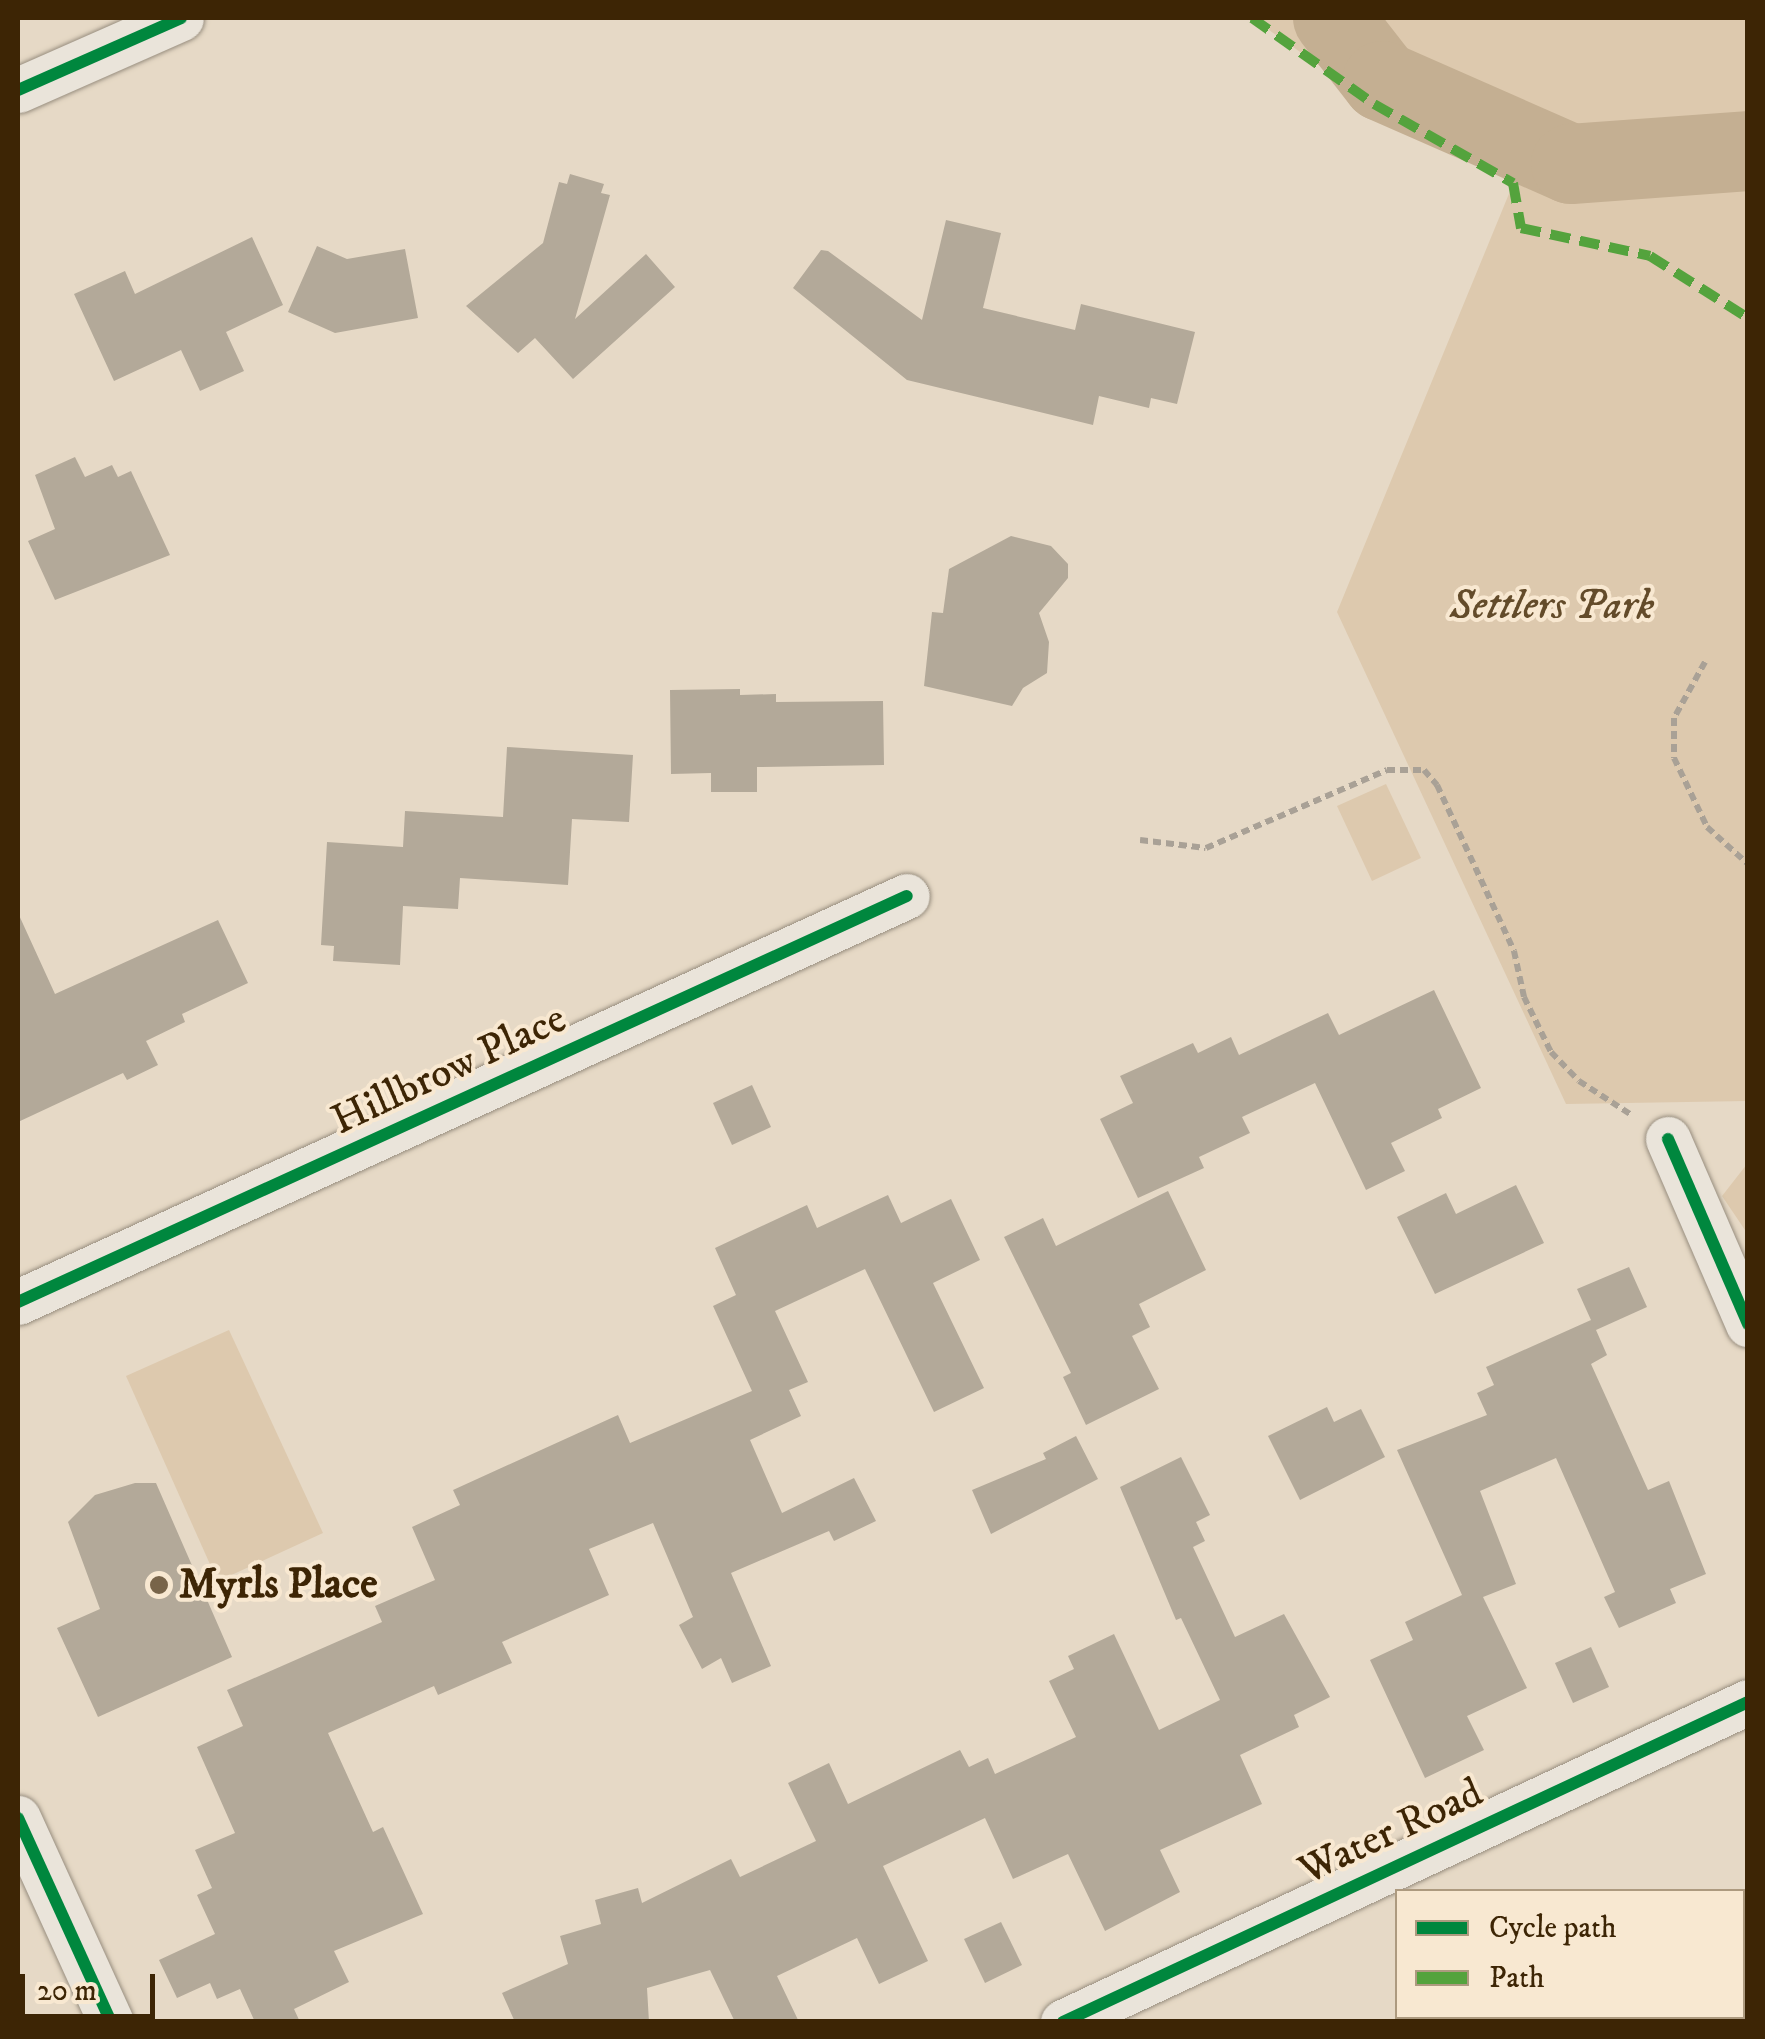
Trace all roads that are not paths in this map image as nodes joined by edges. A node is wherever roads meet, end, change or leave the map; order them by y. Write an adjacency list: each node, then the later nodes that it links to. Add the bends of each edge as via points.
1 (182, 18): 2 (street)
2 (18, 90)
3 (907, 896): 5 (street, Hillbrow Place)
4 (1668, 1139): 6 (street)
5 (18, 1302)
6 (1748, 1324)
7 (1748, 1702): 10 (street, Water Road)
8 (18, 1818): 9 (street)
9 (111, 2022)
10 (1063, 2022)

